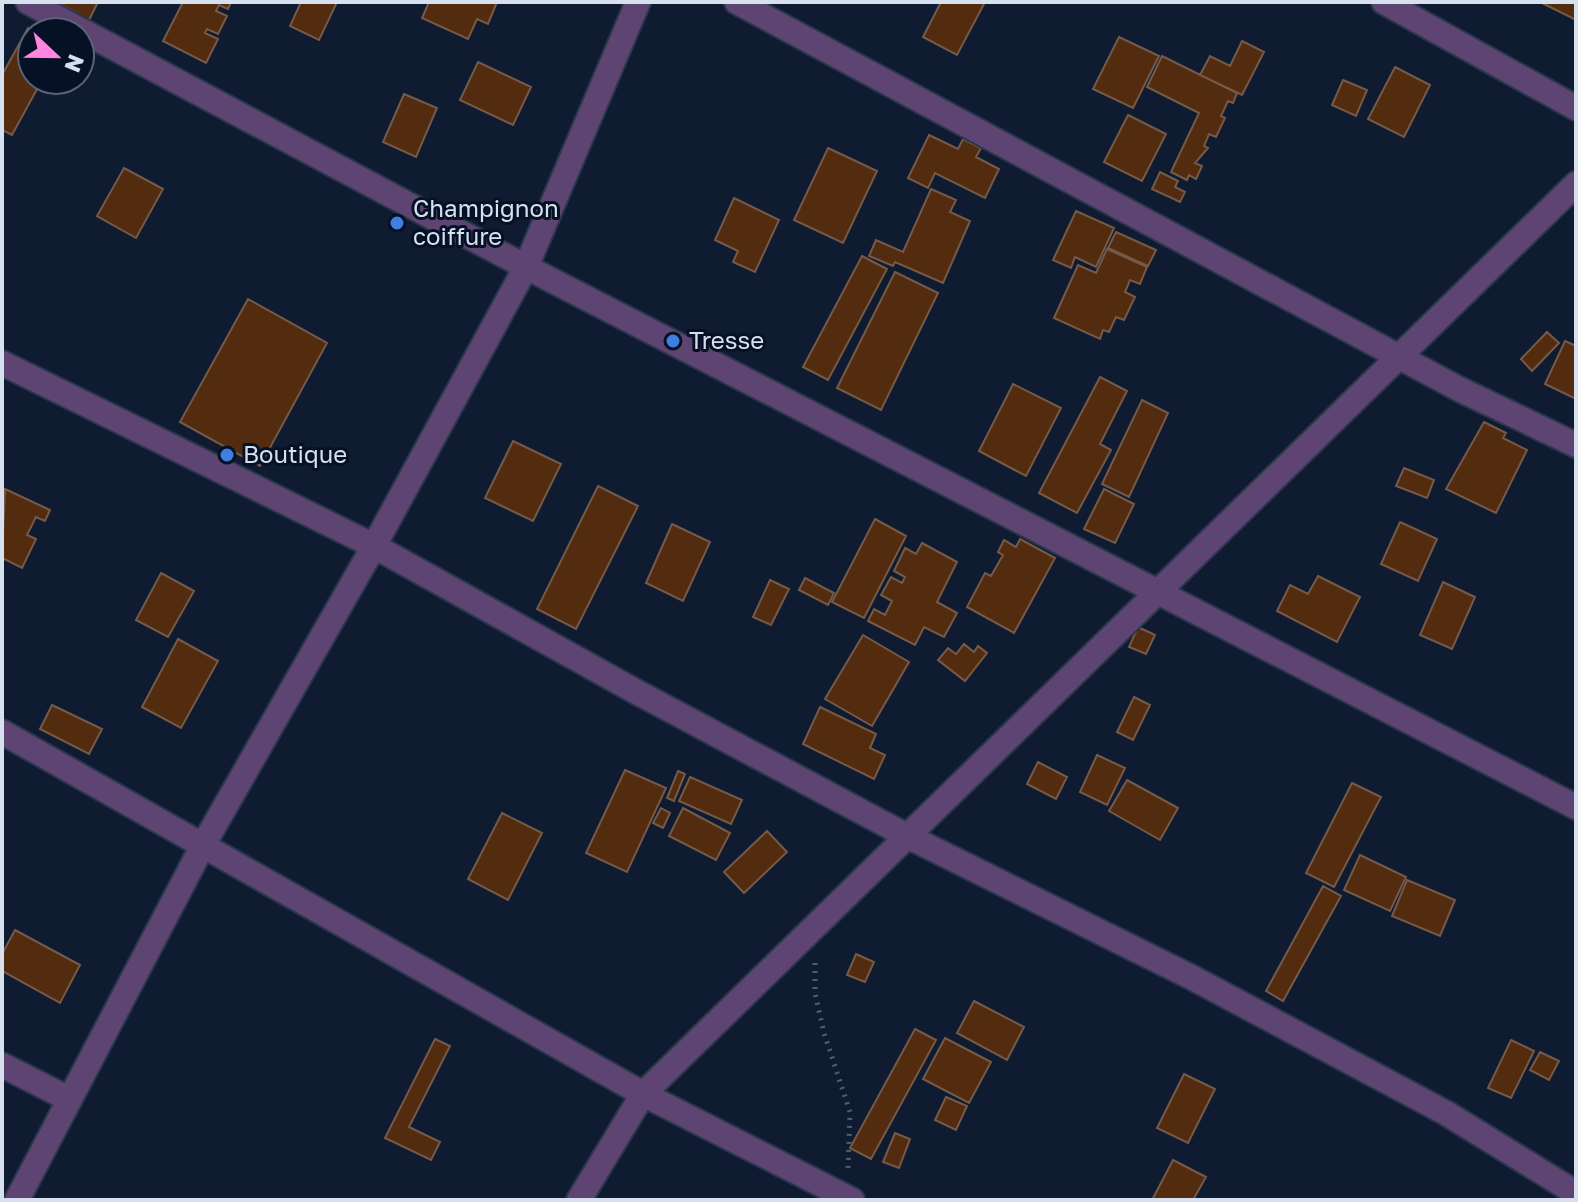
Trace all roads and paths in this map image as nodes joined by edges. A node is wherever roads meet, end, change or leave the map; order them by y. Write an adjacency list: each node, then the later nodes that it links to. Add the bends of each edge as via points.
1 (28, 2): 7 (street)
2 (638, 2): 7 (street)
3 (737, 2): 8 (street)
4 (1384, 2): 5 (street)
5 (1576, 108)
6 (1576, 184): 8 (street)
7 (526, 267): 11 (street); 12 (street)
8 (1400, 356): 10 (street); 12 (street)
9 (2, 363): 11 (street)
10 (1576, 445)
11 (374, 546): 15 (street); 16 (street)
12 (1156, 593): 14 (street); 15 (street)
13 (2, 732): 16 (street)
14 (1576, 807)
15 (909, 837): 17 (street); 21 (street, via 1420,1098)
16 (202, 847): 19 (street); 20 (street)
17 (814, 927): 19 (street); 22 (path, via 815,993 850,1112)
18 (2, 1065): 20 (street)
19 (643, 1094): 22 (street); 24 (street)
20 (67, 1098): 23 (street)
21 (1576, 1193)
22 (848, 1198)
23 (17, 1200)
24 (579, 1200)

